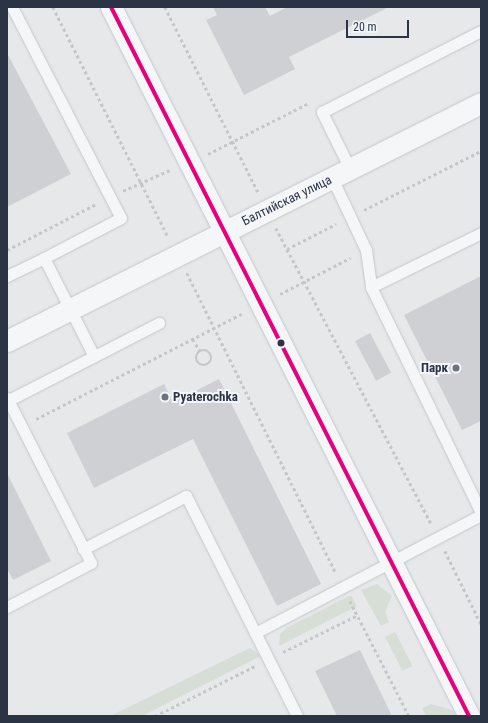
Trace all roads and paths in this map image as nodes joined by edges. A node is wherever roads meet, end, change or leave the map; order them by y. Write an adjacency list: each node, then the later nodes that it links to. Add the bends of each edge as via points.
1 (12, 7): 16 (lane, via 121,218)
2 (53, 7): 15 (path)
3 (111, 7): 11 (street)
4 (165, 7): 9 (path)
5 (481, 31): 8 (lane, via 322,112)
6 (481, 103): 8 (street, Балтийская улица)
7 (481, 151): 10 (path)
8 (341, 174): 9 (street, Балтийская улица); 10 (lane)
9 (267, 210): 11 (street, Балтийская улица); 13 (path)
10 (350, 217): 13 (path); 14 (lane)
11 (224, 232): 15 (street, Балтийская улица); 20 (street)
12 (481, 232): 19 (lane)
13 (287, 249): 18 (path)
14 (366, 250): 18 (path); 19 (lane)
15 (177, 255): 21 (street, Балтийская улица); 23 (path)
16 (44, 258): 17 (lane); 21 (lane)
17 (7, 276)
18 (304, 282): 20 (path); 31 (path)
19 (371, 287): 30 (lane)
20 (261, 304): 23 (path); 33 (street)
21 (70, 309): 25 (street, Балтийская улица); 27 (lane)
22 (159, 323): 27 (lane)
23 (214, 328): 24 (path); 34 (path)
24 (193, 339): 26 (path); 29 (path)
25 (7, 341)
26 (200, 351): 26 (path, via 195,355 198,363 207,365 212,356 209,351)
27 (94, 356): 28 (lane)
28 (7, 399): 29 (lane)
29 (22, 426): 32 (lane)
30 (481, 514): 31 (lane)
31 (438, 537): 33 (lane); 36 (path)
32 (83, 549): 35 (lane, via 91,563); 37 (lane, via 186,496)
33 (393, 561): 34 (lane); 40 (street)
34 (344, 589): 37 (lane); 39 (path)
35 (7, 607)
36 (481, 624)
37 (255, 633): 38 (lane)
38 (297, 716)
39 (409, 716)
40 (468, 716)

